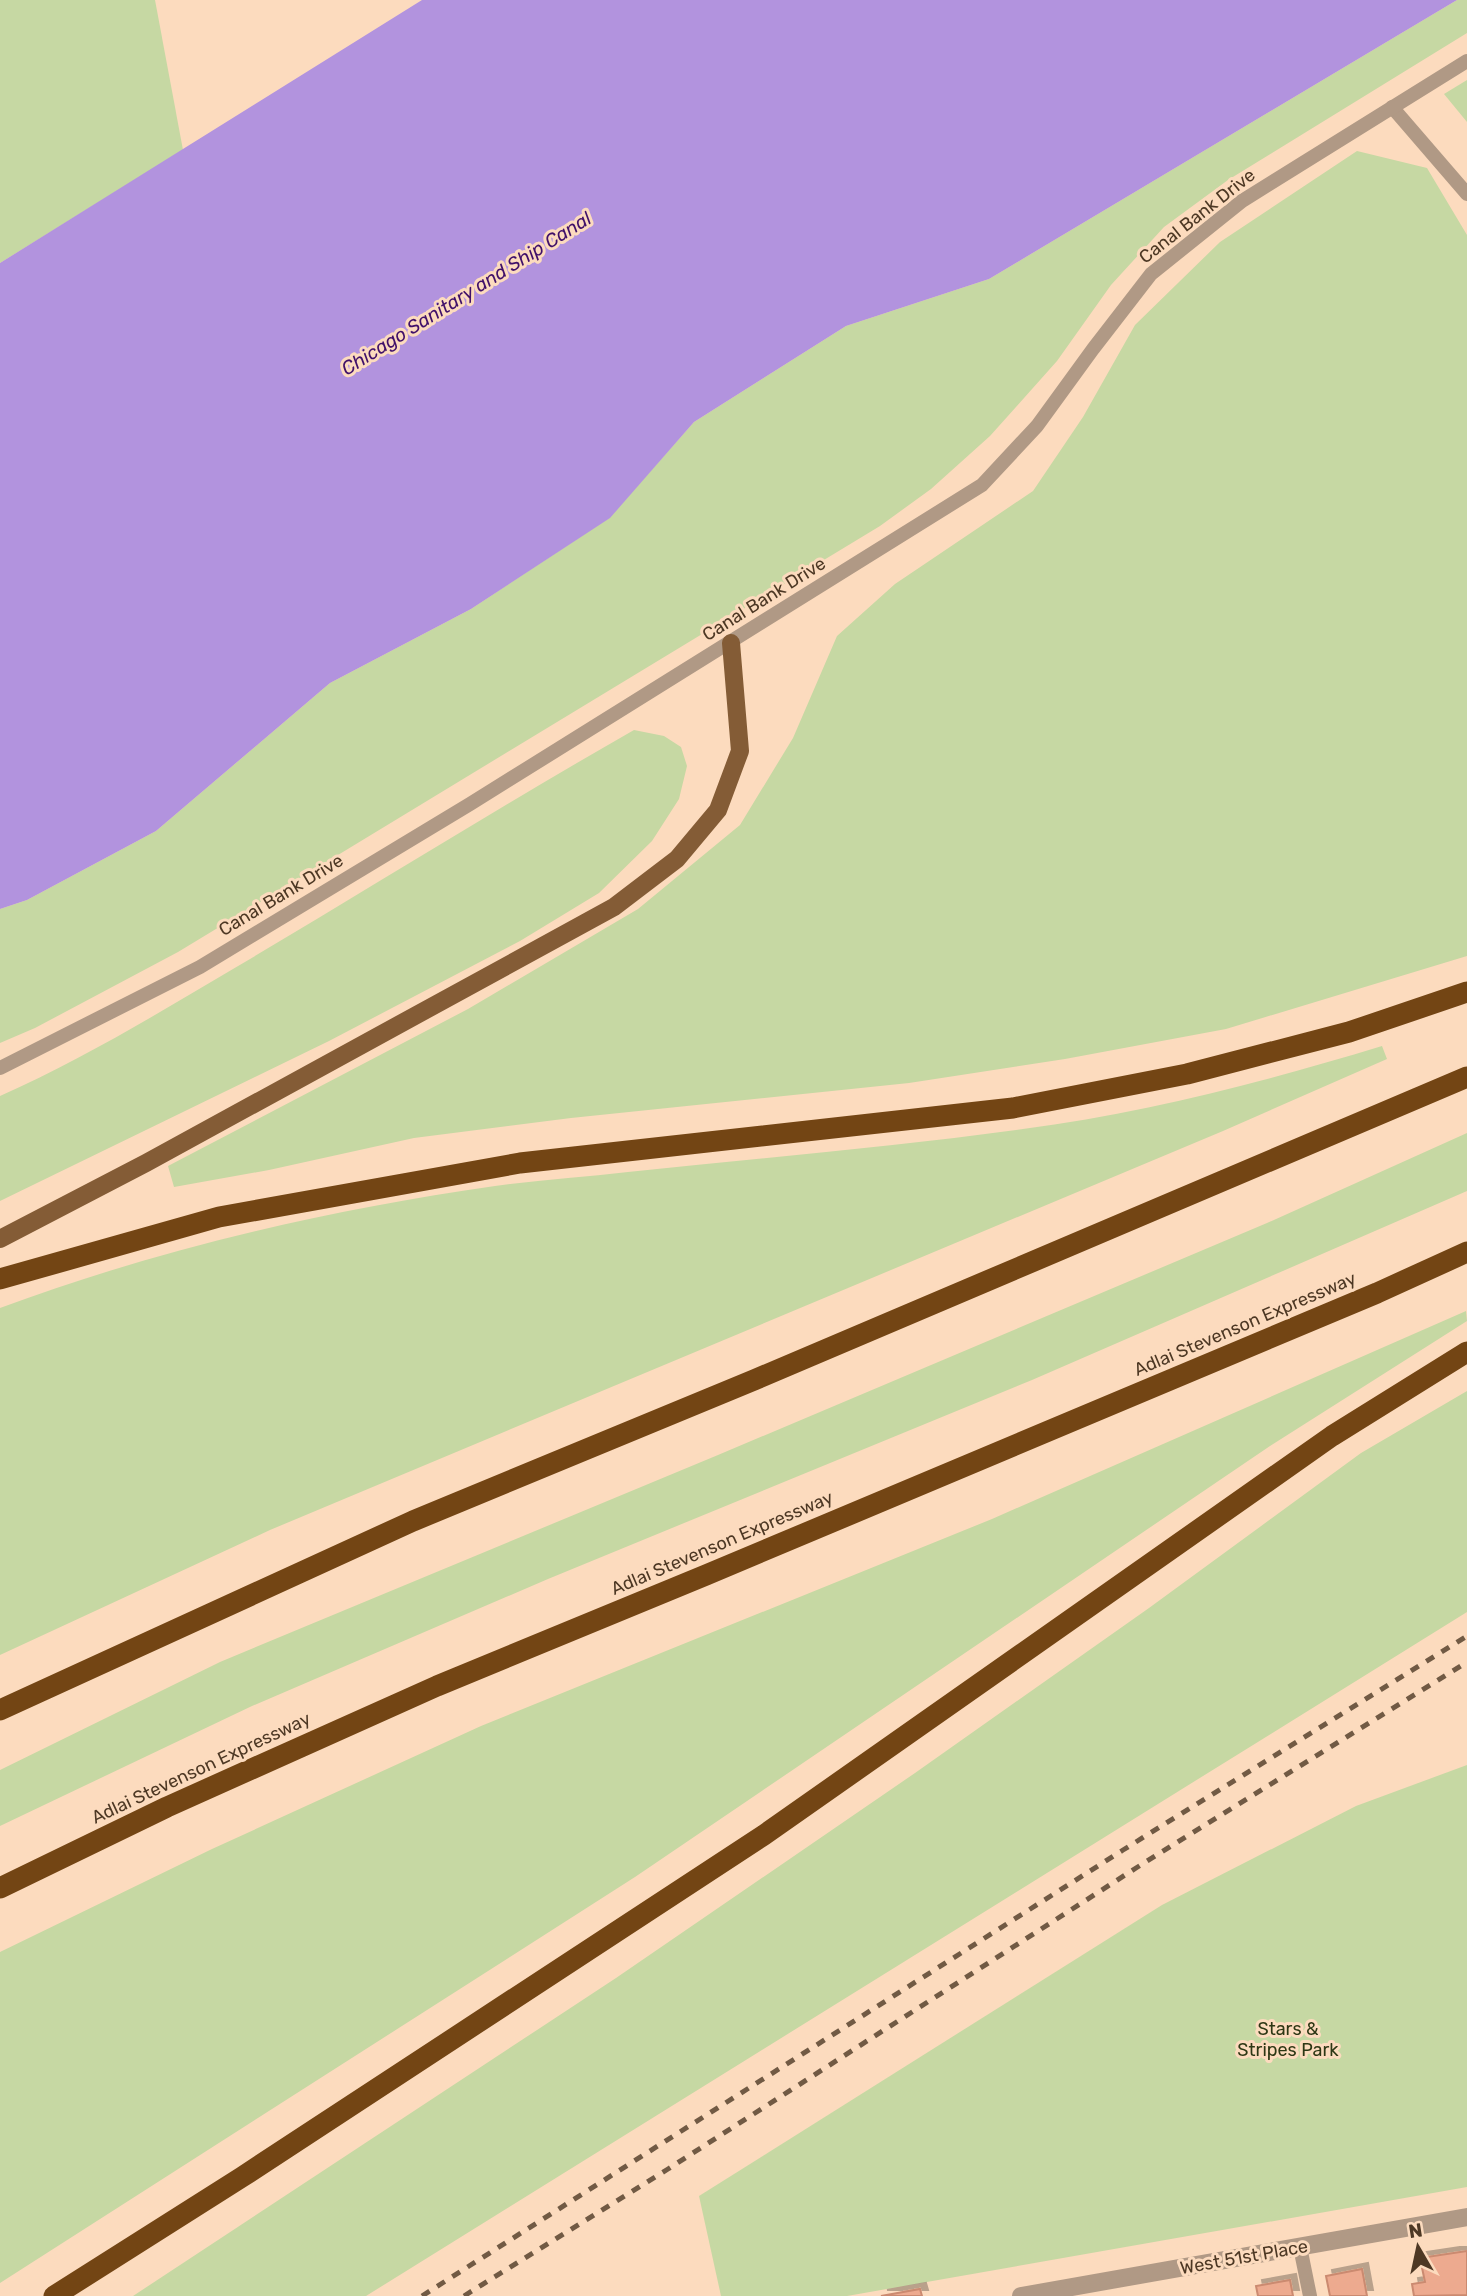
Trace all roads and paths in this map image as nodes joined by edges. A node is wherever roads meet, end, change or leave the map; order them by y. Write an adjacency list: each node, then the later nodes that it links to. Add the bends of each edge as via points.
1 (1467, 61): 2 (lane, Canal Bank Drive)
2 (1392, 107): 3 (lane); 4 (lane, Canal Bank Drive, via 1242,201 1151,274 1037,426 982,485)
3 (1467, 194)
4 (731, 643): 6 (lane, Canal Bank Drive, via 200,967); 8 (main road, via 740,751 718,810 677,859 614,907)
5 (1467, 992): 10 (highway, via 1349,1032 1174,1077 1013,1108 520,1163 219,1217)
6 (0, 1068)
7 (1467, 1077): 12 (highway, via 413,1521)
8 (0, 1239)
9 (1467, 1252): 13 (highway, Adlai Stevenson Expressway, via 437,1686)
10 (0, 1279)
11 (1467, 1352): 16 (highway, via 1332,1436 764,1835)
12 (0, 1710)
13 (0, 1888)
14 (1467, 2217): 15 (street, West 51st Place)
15 (1300, 2247): 17 (street, West 51st Place); 18 (lane)
16 (54, 2296)
17 (1021, 2296)
18 (1310, 2296)

